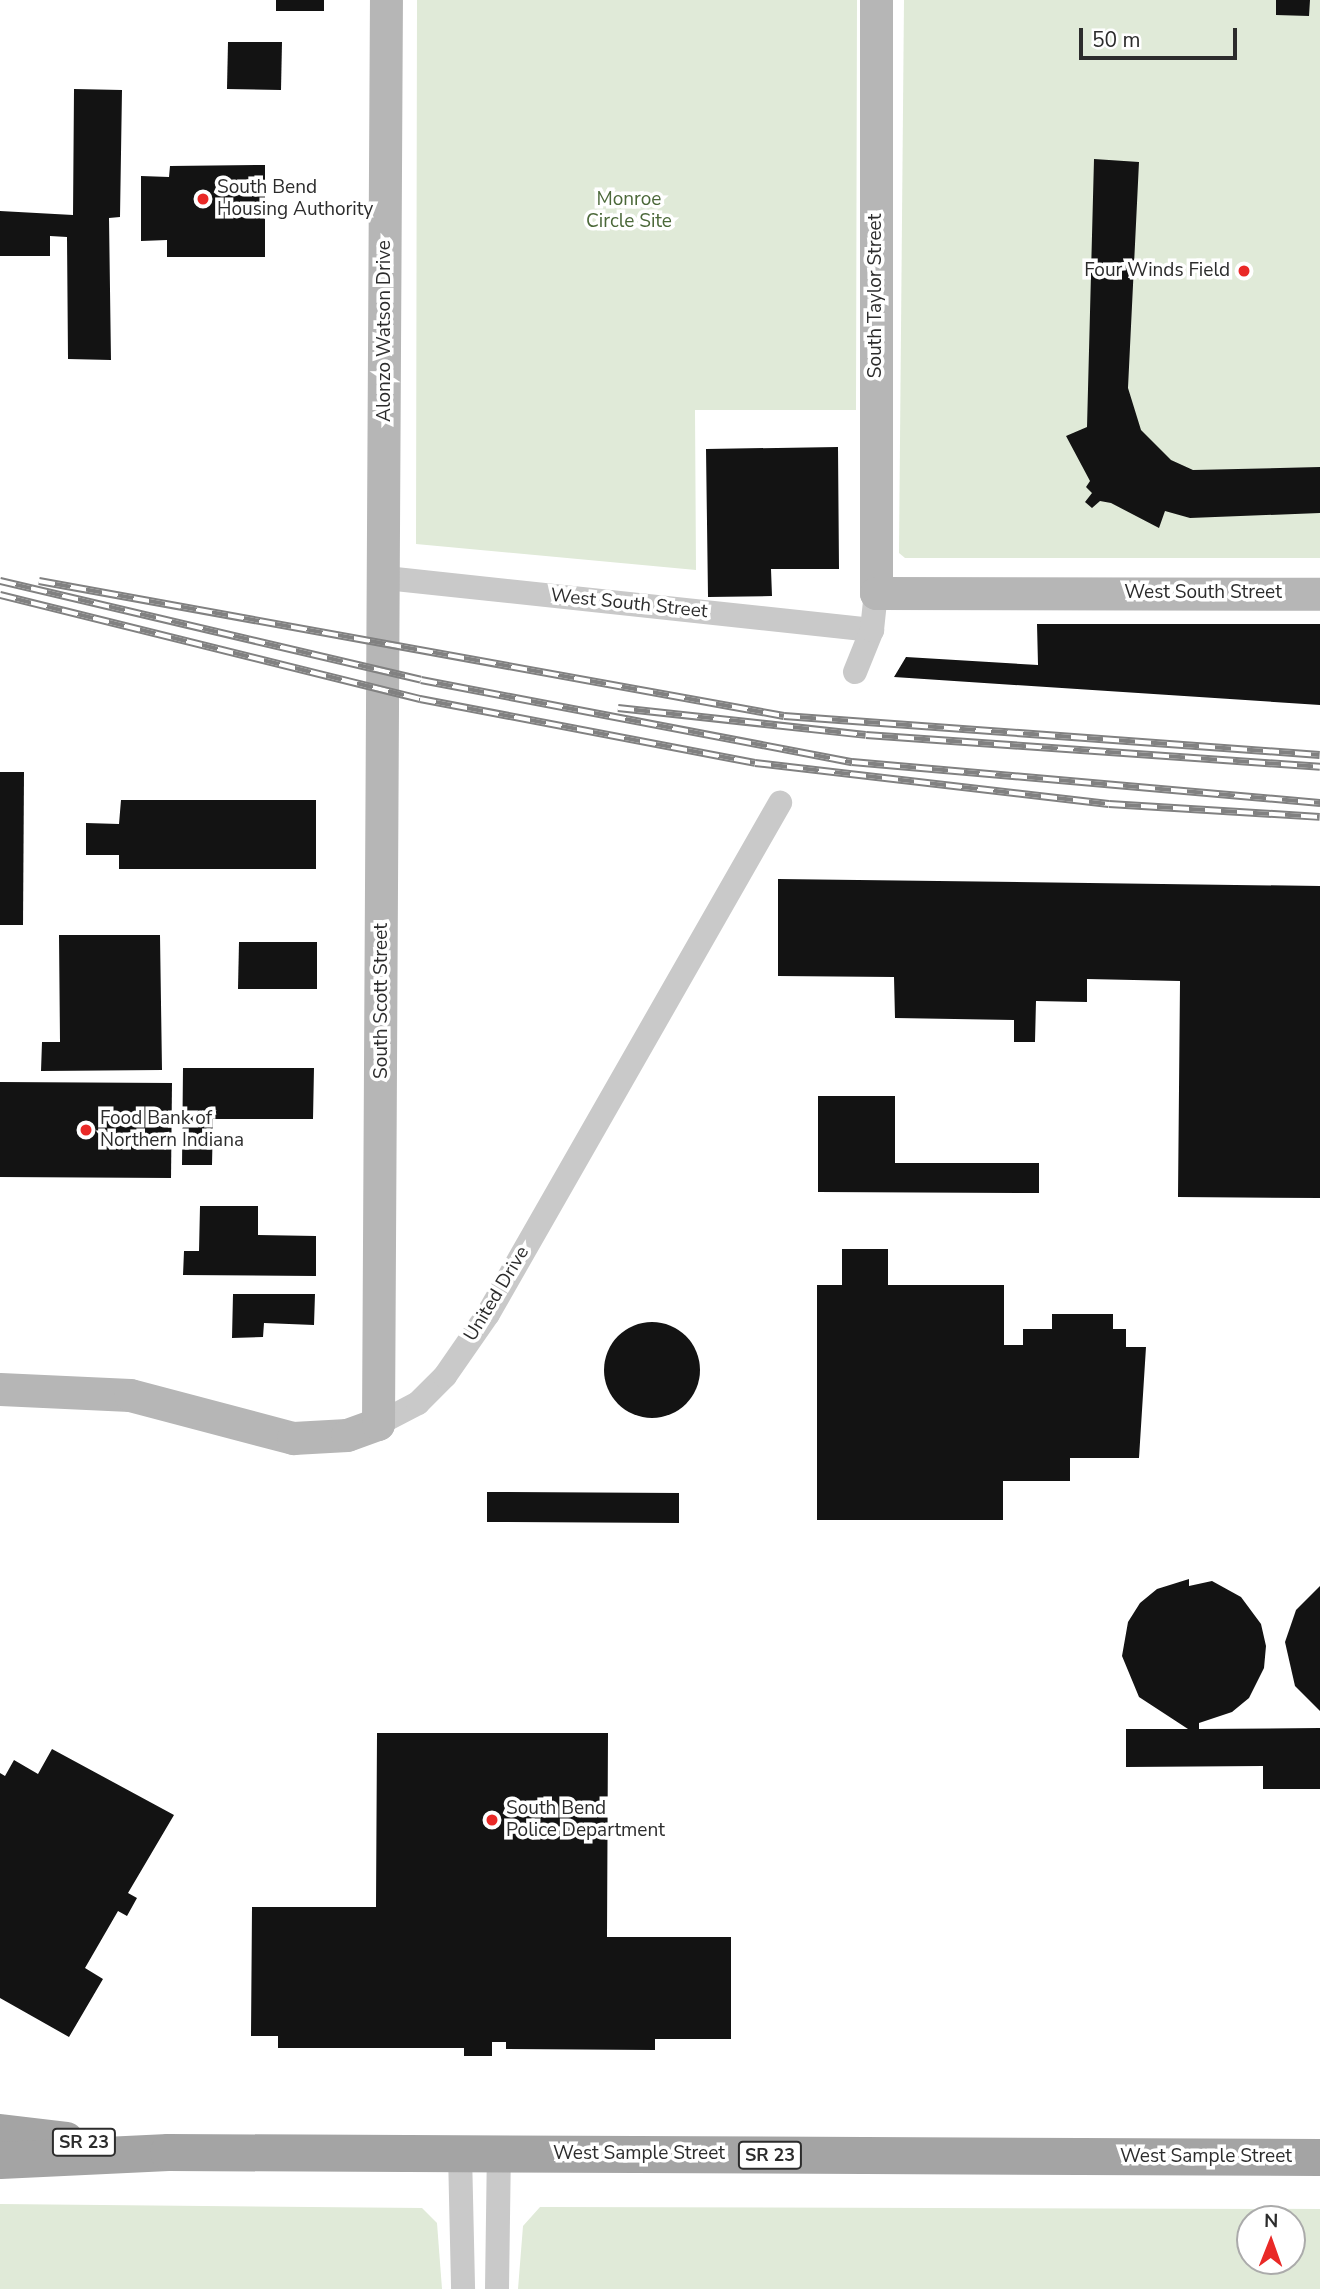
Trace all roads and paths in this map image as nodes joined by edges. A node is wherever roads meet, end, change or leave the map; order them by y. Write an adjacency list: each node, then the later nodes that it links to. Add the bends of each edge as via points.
1 (386, 0): 3 (street, Alonzo Watson Drive)
2 (876, 0): 4 (street, South Taylor Street)
3 (386, 578): 6 (street, West South Street); 10 (street, South Scott Street)
4 (876, 593): 5 (street, West South Street); 6 (street)
5 (1320, 594)
6 (872, 630): 7 (street)
7 (855, 672)
8 (780, 803): 10 (street, United Drive, via 488,1314 445,1376 418,1403)
9 (0, 1389): 10 (street, United Drive, via 130,1395 293,1438 346,1435)
10 (378, 1424)
11 (0, 2132): 12 (main road, West Sample Street / SR 23)
12 (167, 2152): 13 (main road, West Sample Street / SR 23); 16 (main road, West Sample Street / SR 23)
13 (460, 2153): 14 (main road, West Sample Street / SR 23); 17 (street)
14 (499, 2154): 15 (main road, West Sample Street / SR 23); 18 (street)
15 (1320, 2157)
16 (0, 2160)
17 (463, 2289)
18 (497, 2289)

